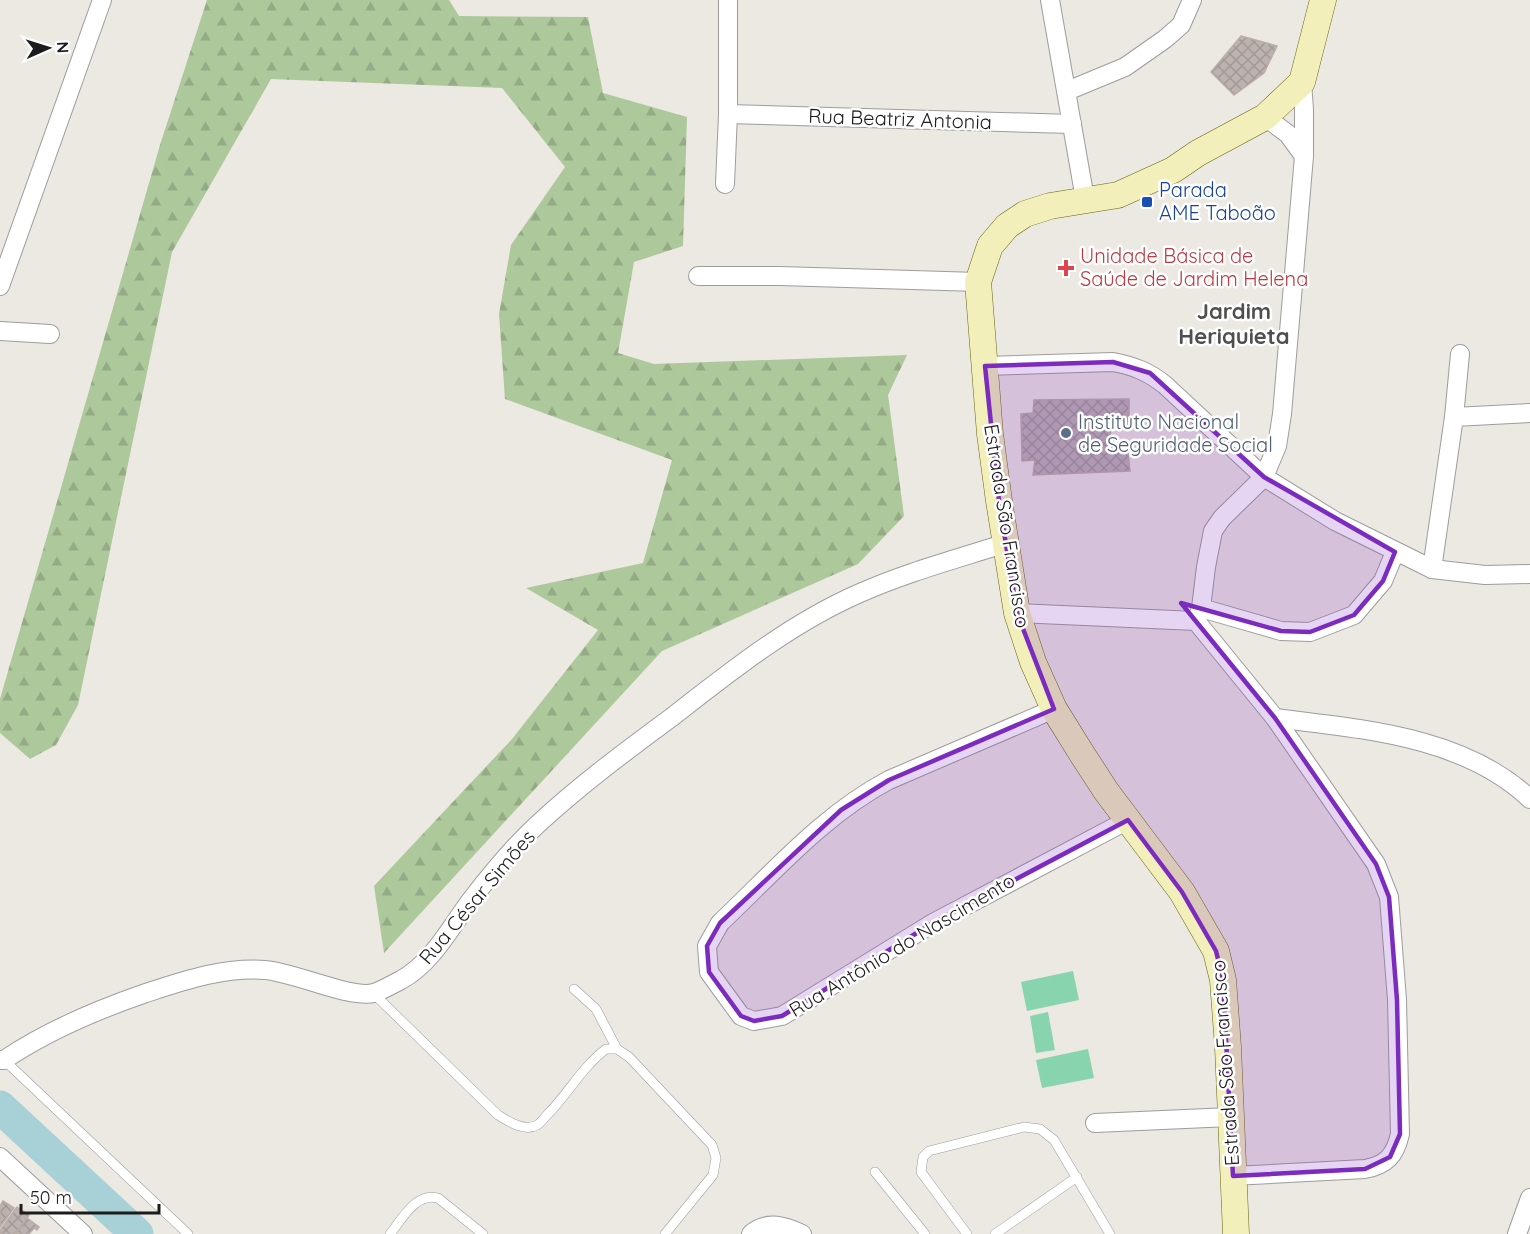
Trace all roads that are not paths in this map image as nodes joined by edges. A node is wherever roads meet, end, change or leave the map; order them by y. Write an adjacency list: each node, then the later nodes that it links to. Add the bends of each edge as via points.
1 (102, 0): 16 (street)
2 (728, 0): 8 (street)
3 (1050, 0): 7 (street)
4 (1192, 0): 7 (street, via 1181,25 1165,39 1125,67)
5 (1323, 0): 6 (main road)
6 (1302, 82): 9 (main road, Estrada São Francisco); 11 (street)
7 (1067, 91): 10 (street)
8 (728, 114): 10 (street, Rua Beatriz Antonia); 12 (street)
9 (1265, 117): 11 (street, via 1288,134); 13 (main road, Estrada São Francisco, via 1173,170 1118,195)
10 (1072, 124): 13 (street)
11 (1304, 156): 23 (street, via 1282,414 1277,446)
12 (725, 184)
13 (1085, 199): 15 (main road, Estrada São Francisco, via 1025,214 1007,226 990,246)
14 (698, 276): 15 (street)
15 (978, 282): 20 (main road, Estrada São Francisco)
16 (0, 286)
17 (0, 331): 18 (street)
18 (50, 334)
19 (1460, 354): 22 (street)
20 (985, 366): 23 (street, via 1113,362 1133,366 1150,373); 24 (main road, Estrada São Francisco, via 990,434)
21 (1530, 413): 22 (street)
22 (1454, 417): 26 (street)
23 (1264, 477): 25 (street); 29 (street, via 1213,531)
24 (1006, 543): 28 (main road, Estrada São Francisco); 35 (street, Rua César Simões, via 857,594 806,621 737,666 536,825 487,879 423,964)
25 (1395, 552): 26 (street); 29 (street, via 1383,581 1354,615 1310,632 1281,631)
26 (1432, 569): 27 (street, via 1485,575)
27 (1530, 574)
28 (1017, 613): 29 (street); 30 (main road, Estrada São Francisco)
29 (1198, 614): 31 (street)
30 (1053, 709): 33 (main road, Estrada São Francisco); 33 (street, Rua Antônio do Nascimento, via 889,780 841,810 720,923 708,946 710,972 741,1016 754,1021 782,1016 933,923)
31 (1275, 718): 32 (street, via 1391,733 1442,748 1491,771); 42 (street, via 1376,864 1389,897 1397,1000 1400,1134 1390,1157 1379,1166)
32 (1530, 799)
33 (1128, 819): 38 (main road, Estrada São Francisco, via 1182,892 1216,951 1222,980)
34 (574, 990): 36 (lane, via 596,1009)
35 (373, 993): 36 (lane, via 511,1124 537,1125 594,1058 606,1049); 37 (street, via 348,992 266,970 200,976 100,1009)
36 (617, 1049): 49 (lane, via 712,1145 716,1158 713,1175)
37 (2, 1060): 46 (lane)
38 (1230, 1117): 39 (street); 42 (main road, Estrada São Francisco)
39 (1095, 1123)
40 (0, 1157): 45 (street)
41 (875, 1172): 52 (lane)
42 (1233, 1176): 56 (main road, Estrada São Francisco)
43 (1077, 1177): 53 (lane, via 1054,1140 1040,1129 1024,1127 929,1151 922,1157 921,1172); 54 (lane); 55 (lane)
44 (1530, 1198): 57 (street)
45 (84, 1234)
46 (188, 1234)
47 (390, 1234): 48 (lane, via 415,1203 430,1196 438,1198)
48 (483, 1234)
49 (665, 1234)
50 (751, 1234): 51 (street, via 772,1224)
51 (802, 1234)
52 (926, 1234)
53 (967, 1234)
54 (995, 1234)
55 (1110, 1234)
56 (1236, 1234)
57 (1517, 1234)

